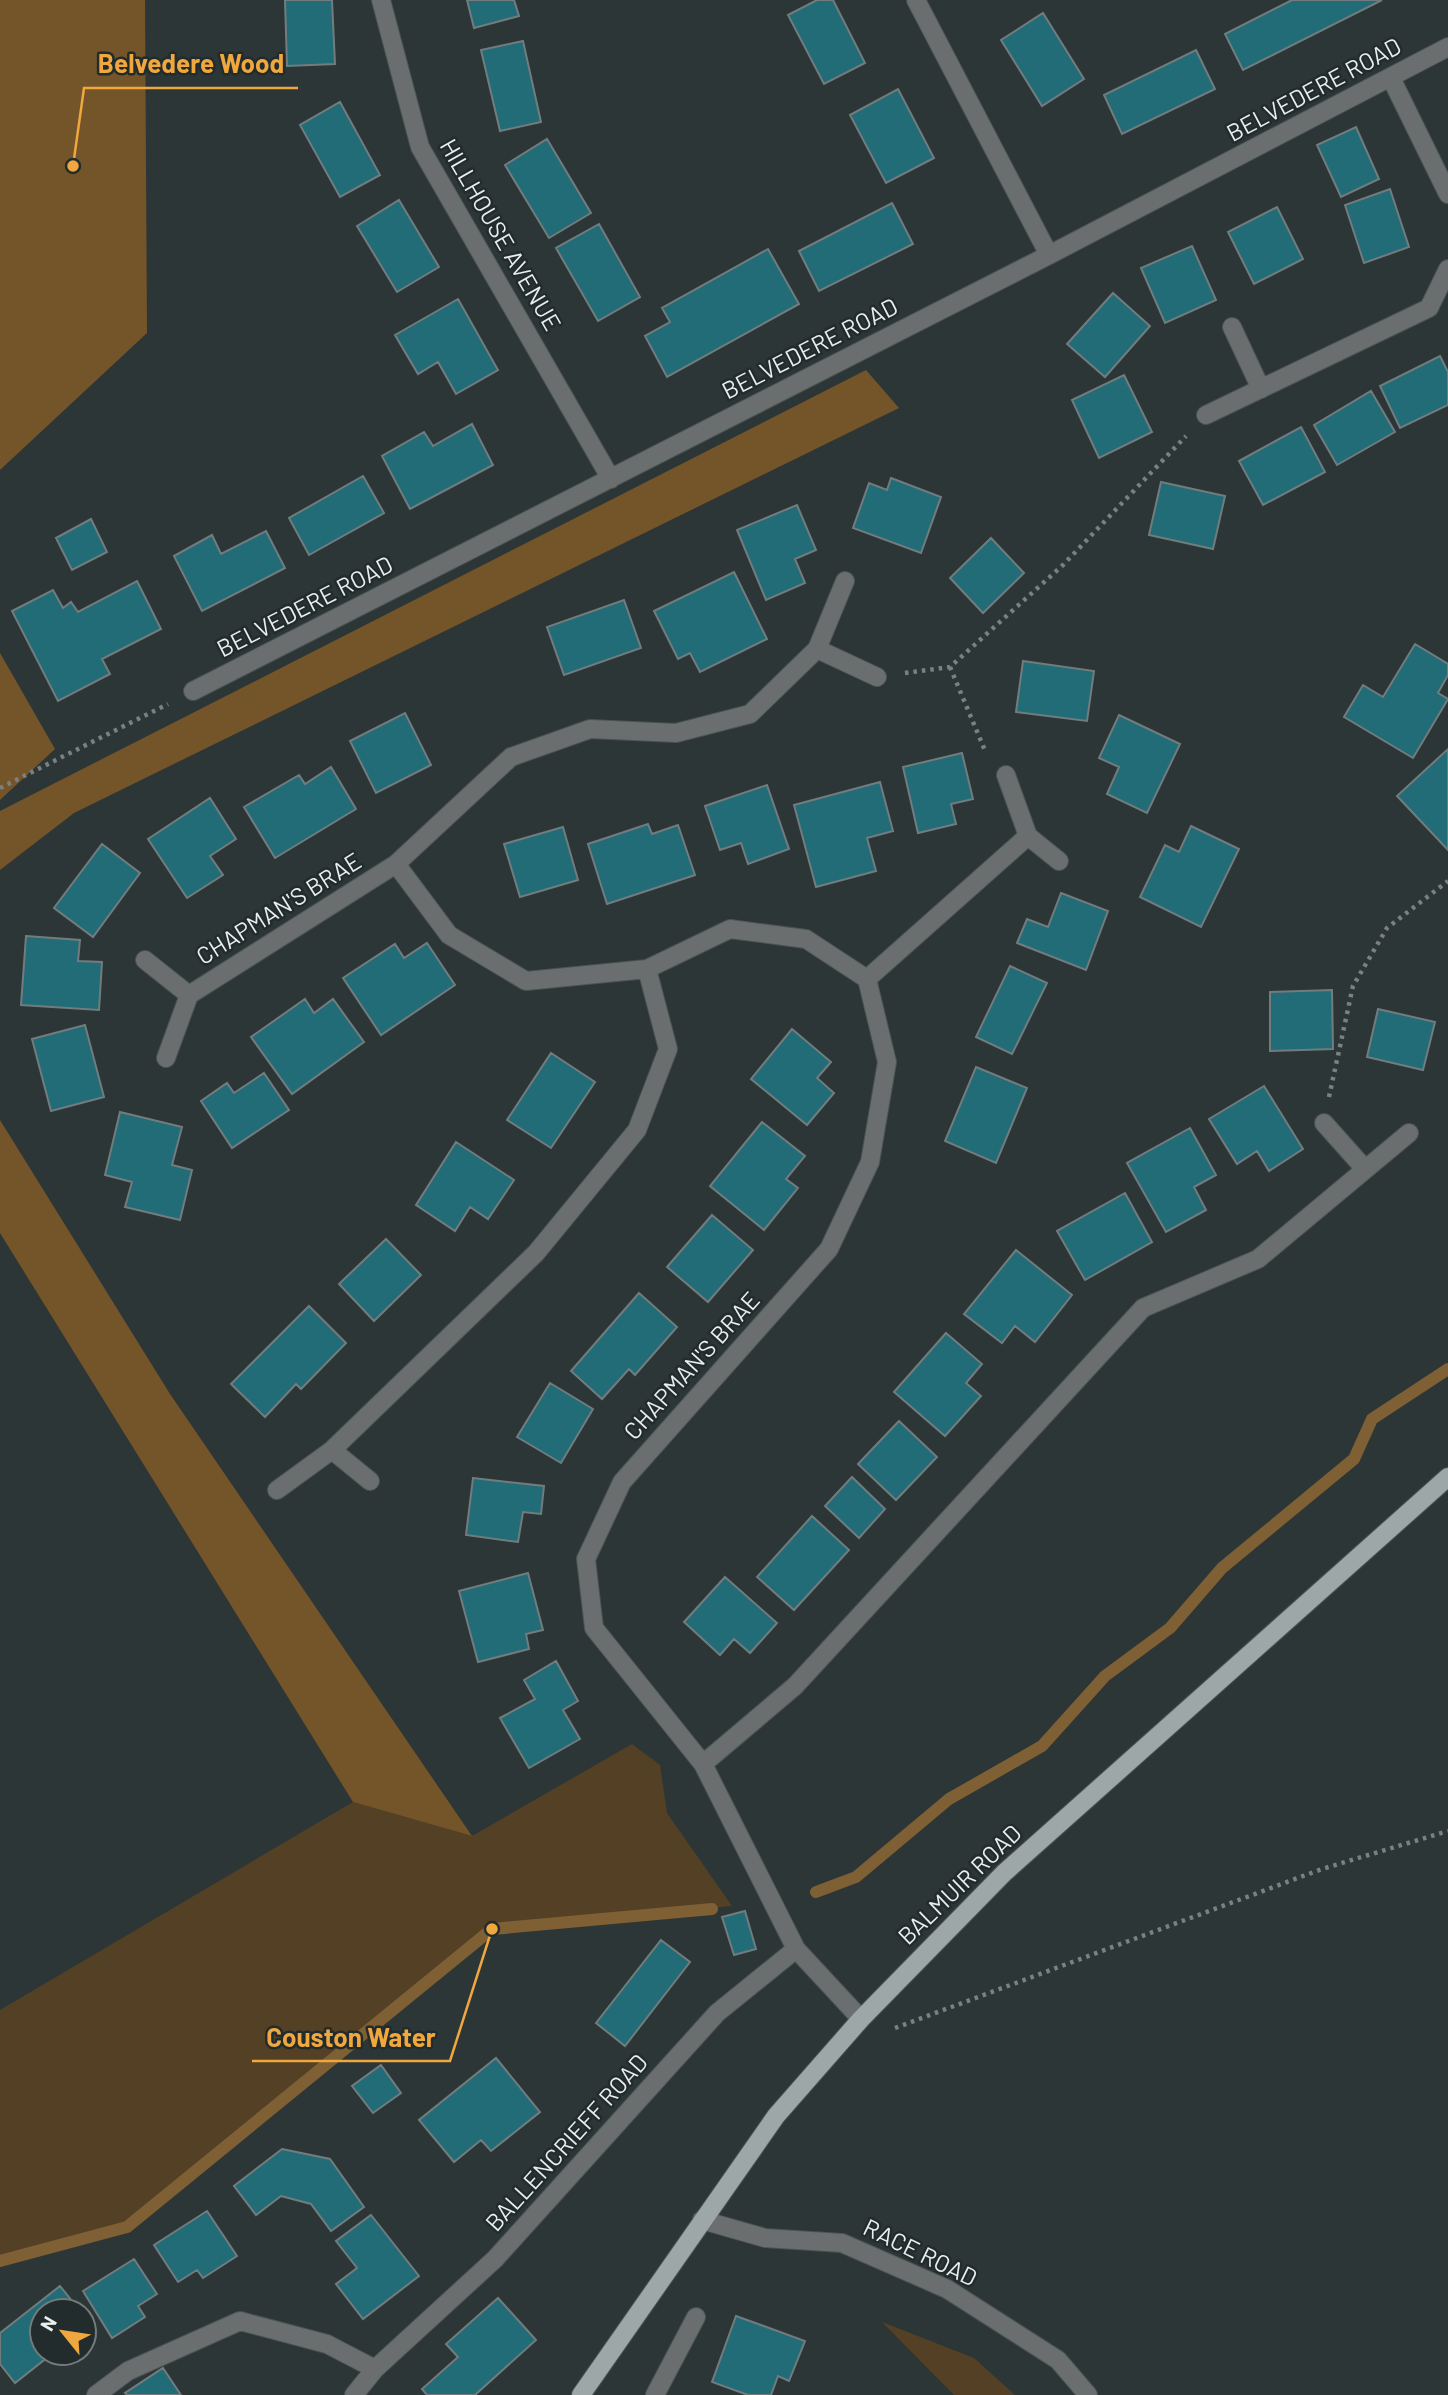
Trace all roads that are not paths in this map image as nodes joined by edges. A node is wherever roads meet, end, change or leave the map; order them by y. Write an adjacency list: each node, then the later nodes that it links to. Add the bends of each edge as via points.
1 (381, 0): 11 (street, HILLHOUSE AVENUE, via 420,147)
2 (916, 0): 6 (street)
3 (1448, 47): 4 (street, BELVEDERE ROAD)
4 (1391, 78): 5 (street); 6 (street, BELVEDERE ROAD)
5 (1448, 194)
6 (1049, 255): 11 (street, BELVEDERE ROAD)
7 (1448, 269): 9 (street, via 1429,308)
8 (1232, 327): 9 (street)
9 (1261, 389): 10 (street)
10 (1206, 415)
11 (611, 479): 15 (street, BELVEDERE ROAD)
12 (845, 581): 13 (street, CHAPMAN'S BRAE)
13 (817, 649): 14 (street); 19 (street, CHAPMAN'S BRAE, via 750,714 676,733 590,729 511,757)
14 (877, 677)
15 (193, 691)
16 (1006, 775): 17 (street)
17 (1028, 836): 18 (street); 22 (street)
18 (1059, 861)
19 (396, 864): 21 (street, CHAPMAN'S BRAE, via 449,935 526,981); 23 (street, CHAPMAN'S BRAE)
20 (145, 960): 23 (street, CHAPMAN'S BRAE)
21 (646, 969): 22 (street, CHAPMAN'S BRAE, via 730,929 806,939); 28 (street, via 668,1049 637,1130 536,1253)
22 (867, 979): 32 (street, CHAPMAN'S BRAE, via 887,1062 870,1162 829,1249 622,1482 586,1559 594,1628)
23 (189, 995): 24 (street, CHAPMAN'S BRAE)
24 (166, 1058)
25 (1324, 1123): 27 (street)
26 (1409, 1133): 27 (street)
27 (1365, 1169): 32 (street, via 1258,1259 1143,1308 795,1686)
28 (332, 1450): 30 (street); 31 (street)
29 (1448, 1477): 34 (main road, BALMUIR ROAD, via 1004,1873)
30 (370, 1481)
31 (277, 1490)
32 (703, 1764): 33 (street, CHAPMAN'S BRAE)
33 (796, 1949): 34 (street, CHAPMAN'S BRAE); 37 (street, BALLENCRIEFF ROAD, via 717,2013 495,2259)
34 (861, 2019): 35 (main road, BALMUIR ROAD, via 776,2116)
35 (702, 2220): 40 (main road, BALMUIR ROAD); 42 (street, RACE ROAD, via 765,2238 842,2243 947,2289 1058,2360)
36 (696, 2317): 41 (street)
37 (375, 2370): 38 (street, via 327,2344 240,2321 128,2371); 39 (street, BALLENCRIEFF ROAD)
38 (96, 2395)
39 (354, 2395)
40 (580, 2395)
41 (655, 2395)
42 (1088, 2395)

